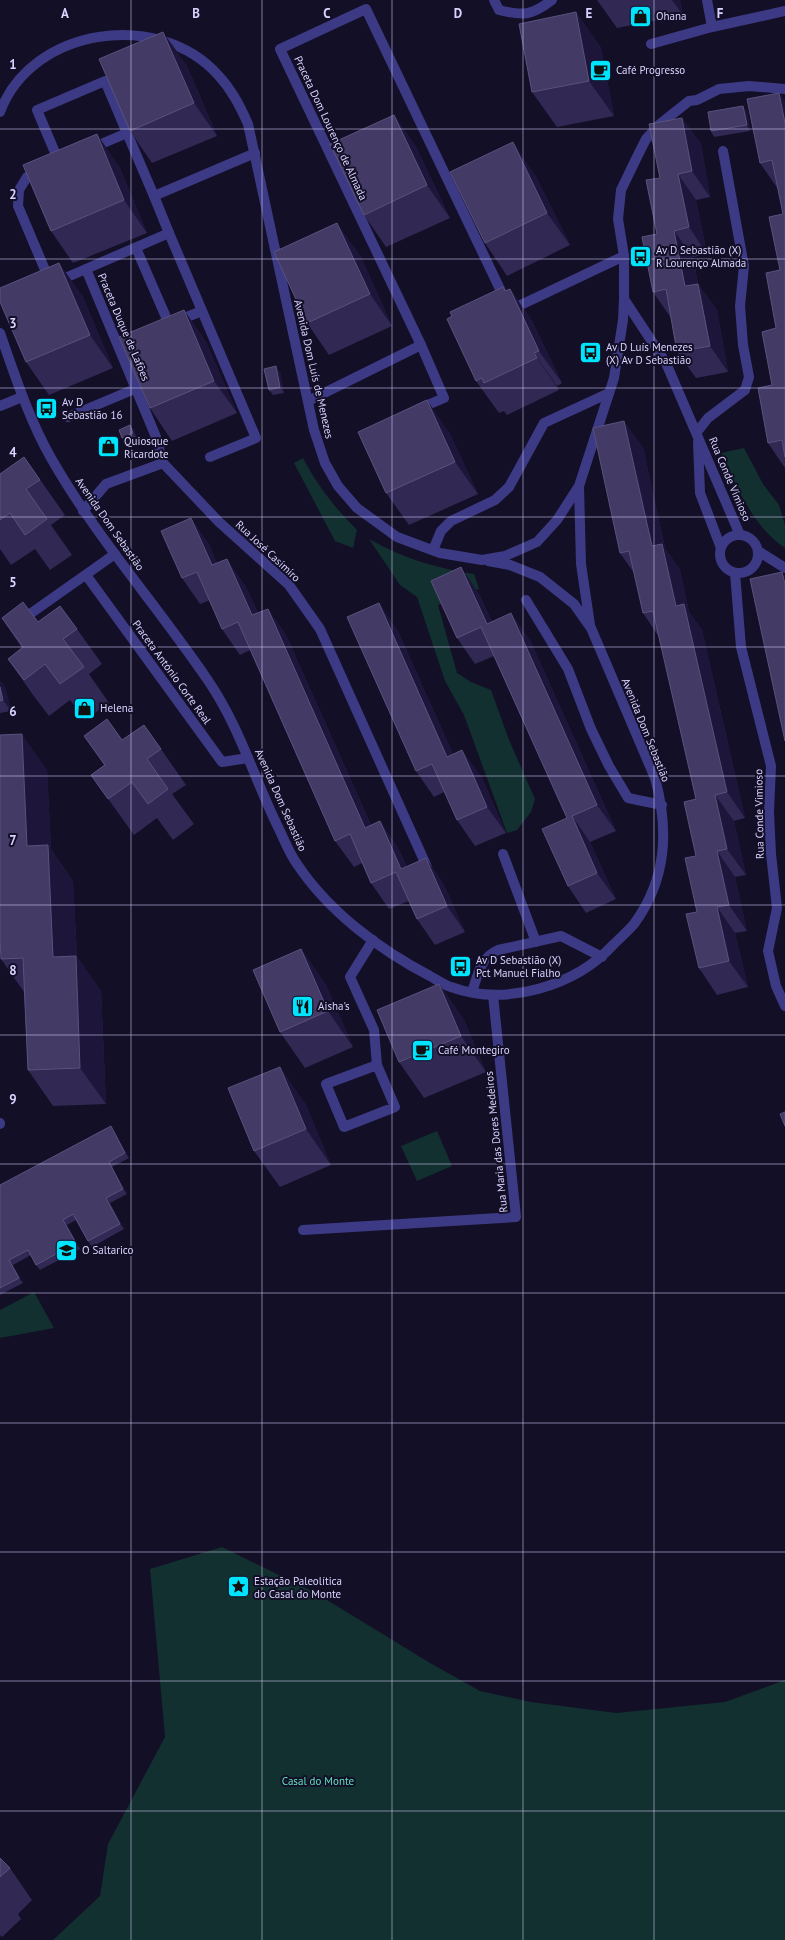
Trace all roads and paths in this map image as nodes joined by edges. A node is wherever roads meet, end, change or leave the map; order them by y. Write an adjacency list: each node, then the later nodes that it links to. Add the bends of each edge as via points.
1 (494, 0): 2 (street, via 499,10 520,15 539,10)
2 (552, 0)
3 (707, 0): 5 (street)
4 (785, 11): 5 (street)
5 (712, 27): 6 (street)
6 (651, 44)
7 (785, 89): 16 (street, Avenida Dom Luís de Menezes, via 750,86 718,89 697,100 689,101 660,124 646,139 621,190 618,219)
8 (0, 112): 11 (street, Avenida Dom Luís de Menezes, via 3,103 20,80 39,61 66,45 99,35 130,34 167,41 196,57 218,74 237,100 248,124)
9 (127, 133): 12 (street); 12 (street, via 105,82 37,110); 13 (street)
10 (723, 151): 29 (street, via 744,266 740,306 749,377 745,390 708,418)
11 (255, 153): 13 (street); 25 (street, Avenida Dom Luís de Menezes)
12 (52, 164): 17 (street, via 27,177 19,190 18,206 51,284)
13 (154, 196): 14 (street)
14 (170, 233): 15 (street, Praceta Duque de Lafões); 19 (street)
15 (136, 248): 17 (street, Praceta Duque de Lafões); 19 (street, via 169,324)
16 (624, 256): 18 (street, Avenida Dom Luís de Menezes); 21 (street, Praceta Dom Lourenço de Almada, via 510,310 366,9 280,49)
17 (86, 269): 22 (street, Praceta Duque de Lafões)
18 (624, 299): 23 (street, Avenida Dom Luís de Menezes, via 614,378); 29 (street, Rua Conde Vimioso, via 666,363)
19 (202, 310): 30 (street, via 256,438)
20 (0, 333): 24 (street, Avenida Dom Sebastião)
21 (421, 344): 25 (street); 27 (street, via 444,398)
22 (137, 388): 28 (street); 31 (street, Praceta Duque de Lafões)
23 (609, 393): 32 (street, Avenida Dom Luís de Menezes); 36 (street, via 544,423 509,487 495,500 451,521 441,531)
24 (22, 397): 26 (street); 33 (street, Avenida Dom Sebastião, via 50,457)
25 (308, 401): 36 (street, Avenida Dom Luís de Menezes, via 314,430 338,486 358,508 397,536)
26 (0, 406)
27 (411, 412)
28 (68, 417)
29 (697, 432): 34 (street, Rua Conde Vimioso); 35 (street, Rua Conde Vimioso, via 700,493)
30 (210, 457)
31 (163, 463): 33 (street, via 106,484); 49 (street, Rua José Casimiro, via 219,522 289,585 320,630)
32 (579, 486): 39 (street, Avenida Dom Luís de Menezes, via 557,520 537,542 505,556); 45 (street, via 580,564)
33 (83, 511): 38 (street, Avenida Dom Sebastião)
34 (740, 535): 35 (street, Rua Conde Vimioso, via 728,538); 37 (street, Rua Conde Vimioso, via 752,540)
35 (721, 548): 41 (street, Rua Conde Vimioso, via 721,561)
36 (433, 550): 39 (street, Avenida Dom Luís de Menezes)
37 (758, 551): 40 (street, Rua Conde Vimioso); 41 (street, via 752,568)
38 (115, 554): 42 (street); 46 (street, Avenida Dom Sebastião, via 208,680 234,724)
39 (482, 560): 45 (street, via 510,565 540,577 574,604)
40 (785, 568)
41 (734, 573): 55 (street, Rua Conde Vimioso, via 741,647 771,766 769,812 777,908 768,951 776,986)
42 (86, 575): 44 (street); 46 (street, Praceta António Corte Real, via 222,762)
43 (526, 600): 47 (street, via 568,669 591,729 628,798)
44 (19, 622)
45 (590, 628): 47 (street, Avenida Dom Sebastião, via 655,778)
46 (248, 758): 50 (street, Avenida Dom Sebastião, via 294,861 326,900)
47 (662, 805): 52 (street, Avenida Dom Sebastião, via 663,854 653,891 634,924)
48 (503, 854): 51 (street)
49 (427, 867)
50 (373, 940): 53 (street, Avenida Dom Sebastião, via 400,961 452,987); 56 (street, via 350,977 374,1030)
51 (536, 942): 52 (street, via 561,936); 53 (street, via 490,954 483,961)
52 (602, 957): 54 (street, Avenida Dom Sebastião, via 562,982 524,992)
53 (472, 992): 54 (street, Avenida Dom Sebastião)
54 (493, 995): 57 (street, Rua Maria das Dores Medeiros, via 516,1217)
55 (785, 1006)
56 (377, 1065): 56 (street, via 326,1084 344,1127 395,1107)
57 (303, 1230)

